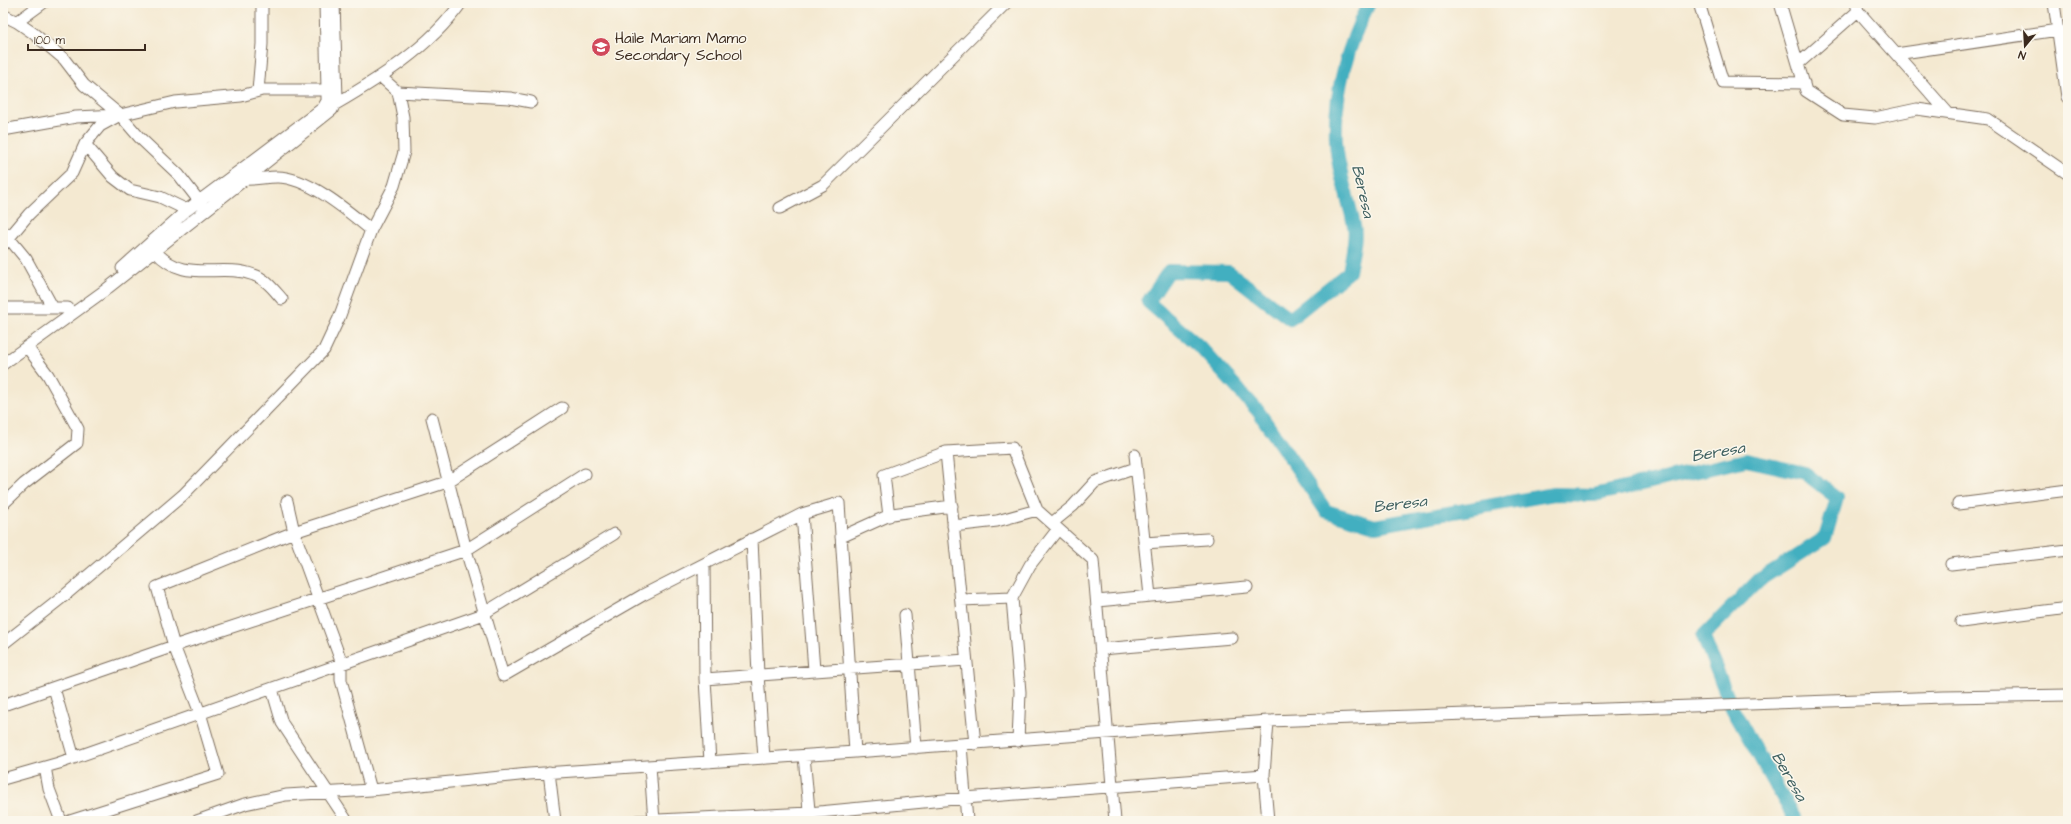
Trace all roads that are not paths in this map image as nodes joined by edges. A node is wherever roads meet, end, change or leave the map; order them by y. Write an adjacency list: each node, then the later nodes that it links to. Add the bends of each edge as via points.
1 (43, 3): 12 (street)
2 (262, 3): 19 (street)
3 (325, 3): 18 (street)
4 (334, 3): 18 (street)
5 (461, 3): 16 (street, via 447,22)
6 (1006, 3): 31 (street, via 823,185)
7 (1699, 3): 17 (street, via 1723,82)
8 (1780, 3): 15 (street)
9 (2054, 3): 13 (street)
10 (1857, 7): 14 (street); 15 (street)
11 (3, 15): 12 (street)
12 (17, 22): 25 (street, via 64,59 84,86)
13 (2058, 30): 14 (street); 21 (street)
14 (1896, 54): 24 (street)
15 (1798, 64): 17 (street)
16 (381, 77): 20 (street); 23 (street)
17 (1804, 83): 24 (street, via 1806,91 1843,115 1875,118 1917,109)
18 (332, 88): 19 (street); 23 (street, via 337,99); 30 (street, via 323,108)
19 (258, 91): 25 (street, via 241,96 176,102)
20 (398, 92): 22 (street, via 510,98); 33 (street, via 403,117 404,152 394,186)
21 (2067, 97)
22 (531, 102)
23 (334, 105): 29 (street, via 318,123)
24 (1948, 113): 28 (street, via 1988,119)
25 (120, 114): 26 (street, via 76,117); 27 (street, via 100,126); 30 (street, via 139,137 179,176)
26 (3, 130)
27 (85, 144): 32 (street, via 113,177 130,190 160,197); 34 (street, via 72,173)
28 (2068, 174)
29 (243, 179): 30 (street); 33 (street, via 278,177 297,182 324,195)
30 (202, 206): 32 (street); 35 (street)
31 (780, 208)
32 (187, 210): 39 (street, via 112,276)
33 (371, 230): 81 (street, via 339,318 324,350 183,495)
34 (5, 238): 38 (street, via 37,277)
35 (155, 251): 36 (street, via 165,262 185,270 234,271 255,275 270,285); 40 (street)
36 (282, 299)
37 (3, 308): 38 (street)
38 (53, 308): 39 (street)
39 (68, 308): 41 (street)
40 (27, 347): 42 (street); 52 (street, via 48,375 78,429 78,443 24,484)
41 (3, 356)
42 (3, 364)
43 (562, 408): 49 (street)
44 (432, 418): 49 (street)
45 (946, 452): 54 (street); 55 (street, via 1012,448); 57 (street, via 884,475)
46 (1135, 455): 47 (street)
47 (1136, 468): 59 (street, via 1095,482); 65 (street)
48 (585, 474): 66 (street)
49 (447, 482): 60 (street); 66 (street)
50 (2068, 490): 53 (street)
51 (287, 501): 60 (street)
52 (3, 504)
53 (1958, 504)
54 (952, 506): 57 (street); 58 (street)
55 (1037, 510): 58 (street, via 996,521); 59 (street)
56 (802, 514): 62 (street, via 839,503); 63 (street); 88 (street)
57 (888, 516): 62 (street)
58 (953, 526): 74 (street)
59 (1055, 526): 72 (street); 75 (street, via 1093,560)
60 (294, 532): 73 (street); 82 (street, via 157,587)
61 (614, 534): 77 (street)
62 (841, 537): 87 (street)
63 (752, 539): 68 (street); 89 (street)
64 (1207, 539): 65 (street)
65 (1144, 543): 71 (street)
66 (466, 550): 73 (street); 77 (street)
67 (2068, 550): 69 (street)
68 (704, 564): 77 (street, via 643,595 503,676); 90 (street)
69 (1951, 564)
70 (1247, 587): 71 (street)
71 (1150, 596): 75 (street)
72 (1012, 598): 74 (street); 98 (street, via 1020,692)
73 (318, 599): 82 (street); 86 (street)
74 (960, 600): 84 (street)
75 (1097, 601): 83 (street)
76 (2068, 608): 79 (street)
77 (484, 614): 86 (street)
78 (905, 615): 85 (street)
79 (1961, 622)
80 (1232, 638): 83 (street)
81 (3, 644)
82 (174, 646): 91 (street); 95 (street)
83 (1101, 649): 97 (street)
84 (966, 660): 85 (street); 99 (street)
85 (909, 664): 87 (street); 101 (street)
86 (341, 665): 92 (street); 113 (street, via 341,680)
87 (848, 667): 88 (street); 102 (street)
88 (814, 670): 89 (street)
89 (758, 675): 90 (street); 105 (street)
90 (705, 679): 106 (street)
91 (54, 688): 94 (street); 104 (street)
92 (272, 689): 95 (street); 114 (street, via 282,723)
93 (2068, 695): 96 (street)
94 (3, 704)
95 (200, 713): 104 (street); 119 (street, via 218,774)
96 (1268, 721): 97 (street); 110 (street)
97 (1108, 734): 98 (street); 112 (street)
98 (1018, 741): 99 (street)
99 (974, 744): 100 (street)
100 (961, 745): 101 (street); 115 (street)
101 (916, 748): 102 (street)
102 (855, 752): 103 (street)
103 (804, 756): 105 (street); 116 (street)
104 (74, 758): 108 (street)
105 (764, 758): 106 (street)
106 (710, 762): 107 (street)
107 (650, 766): 109 (street); 117 (street)
108 (45, 767): 111 (street); 118 (street, via 49,789)
109 (549, 772): 113 (street); 122 (street)
110 (1264, 775): 112 (street); 126 (street)
111 (3, 779)
112 (1112, 788): 115 (street); 125 (street)
113 (371, 790): 114 (street)
114 (327, 792): 120 (street, via 286,795 245,804); 121 (street)
115 (965, 798): 116 (street); 124 (street)
116 (809, 817): 117 (street)
117 (654, 820): 123 (street)
118 (61, 821)
119 (70, 821)
120 (197, 821)
121 (347, 821)
122 (555, 821)
123 (638, 821)
124 (967, 821)
125 (1115, 821)
126 (1268, 821)

